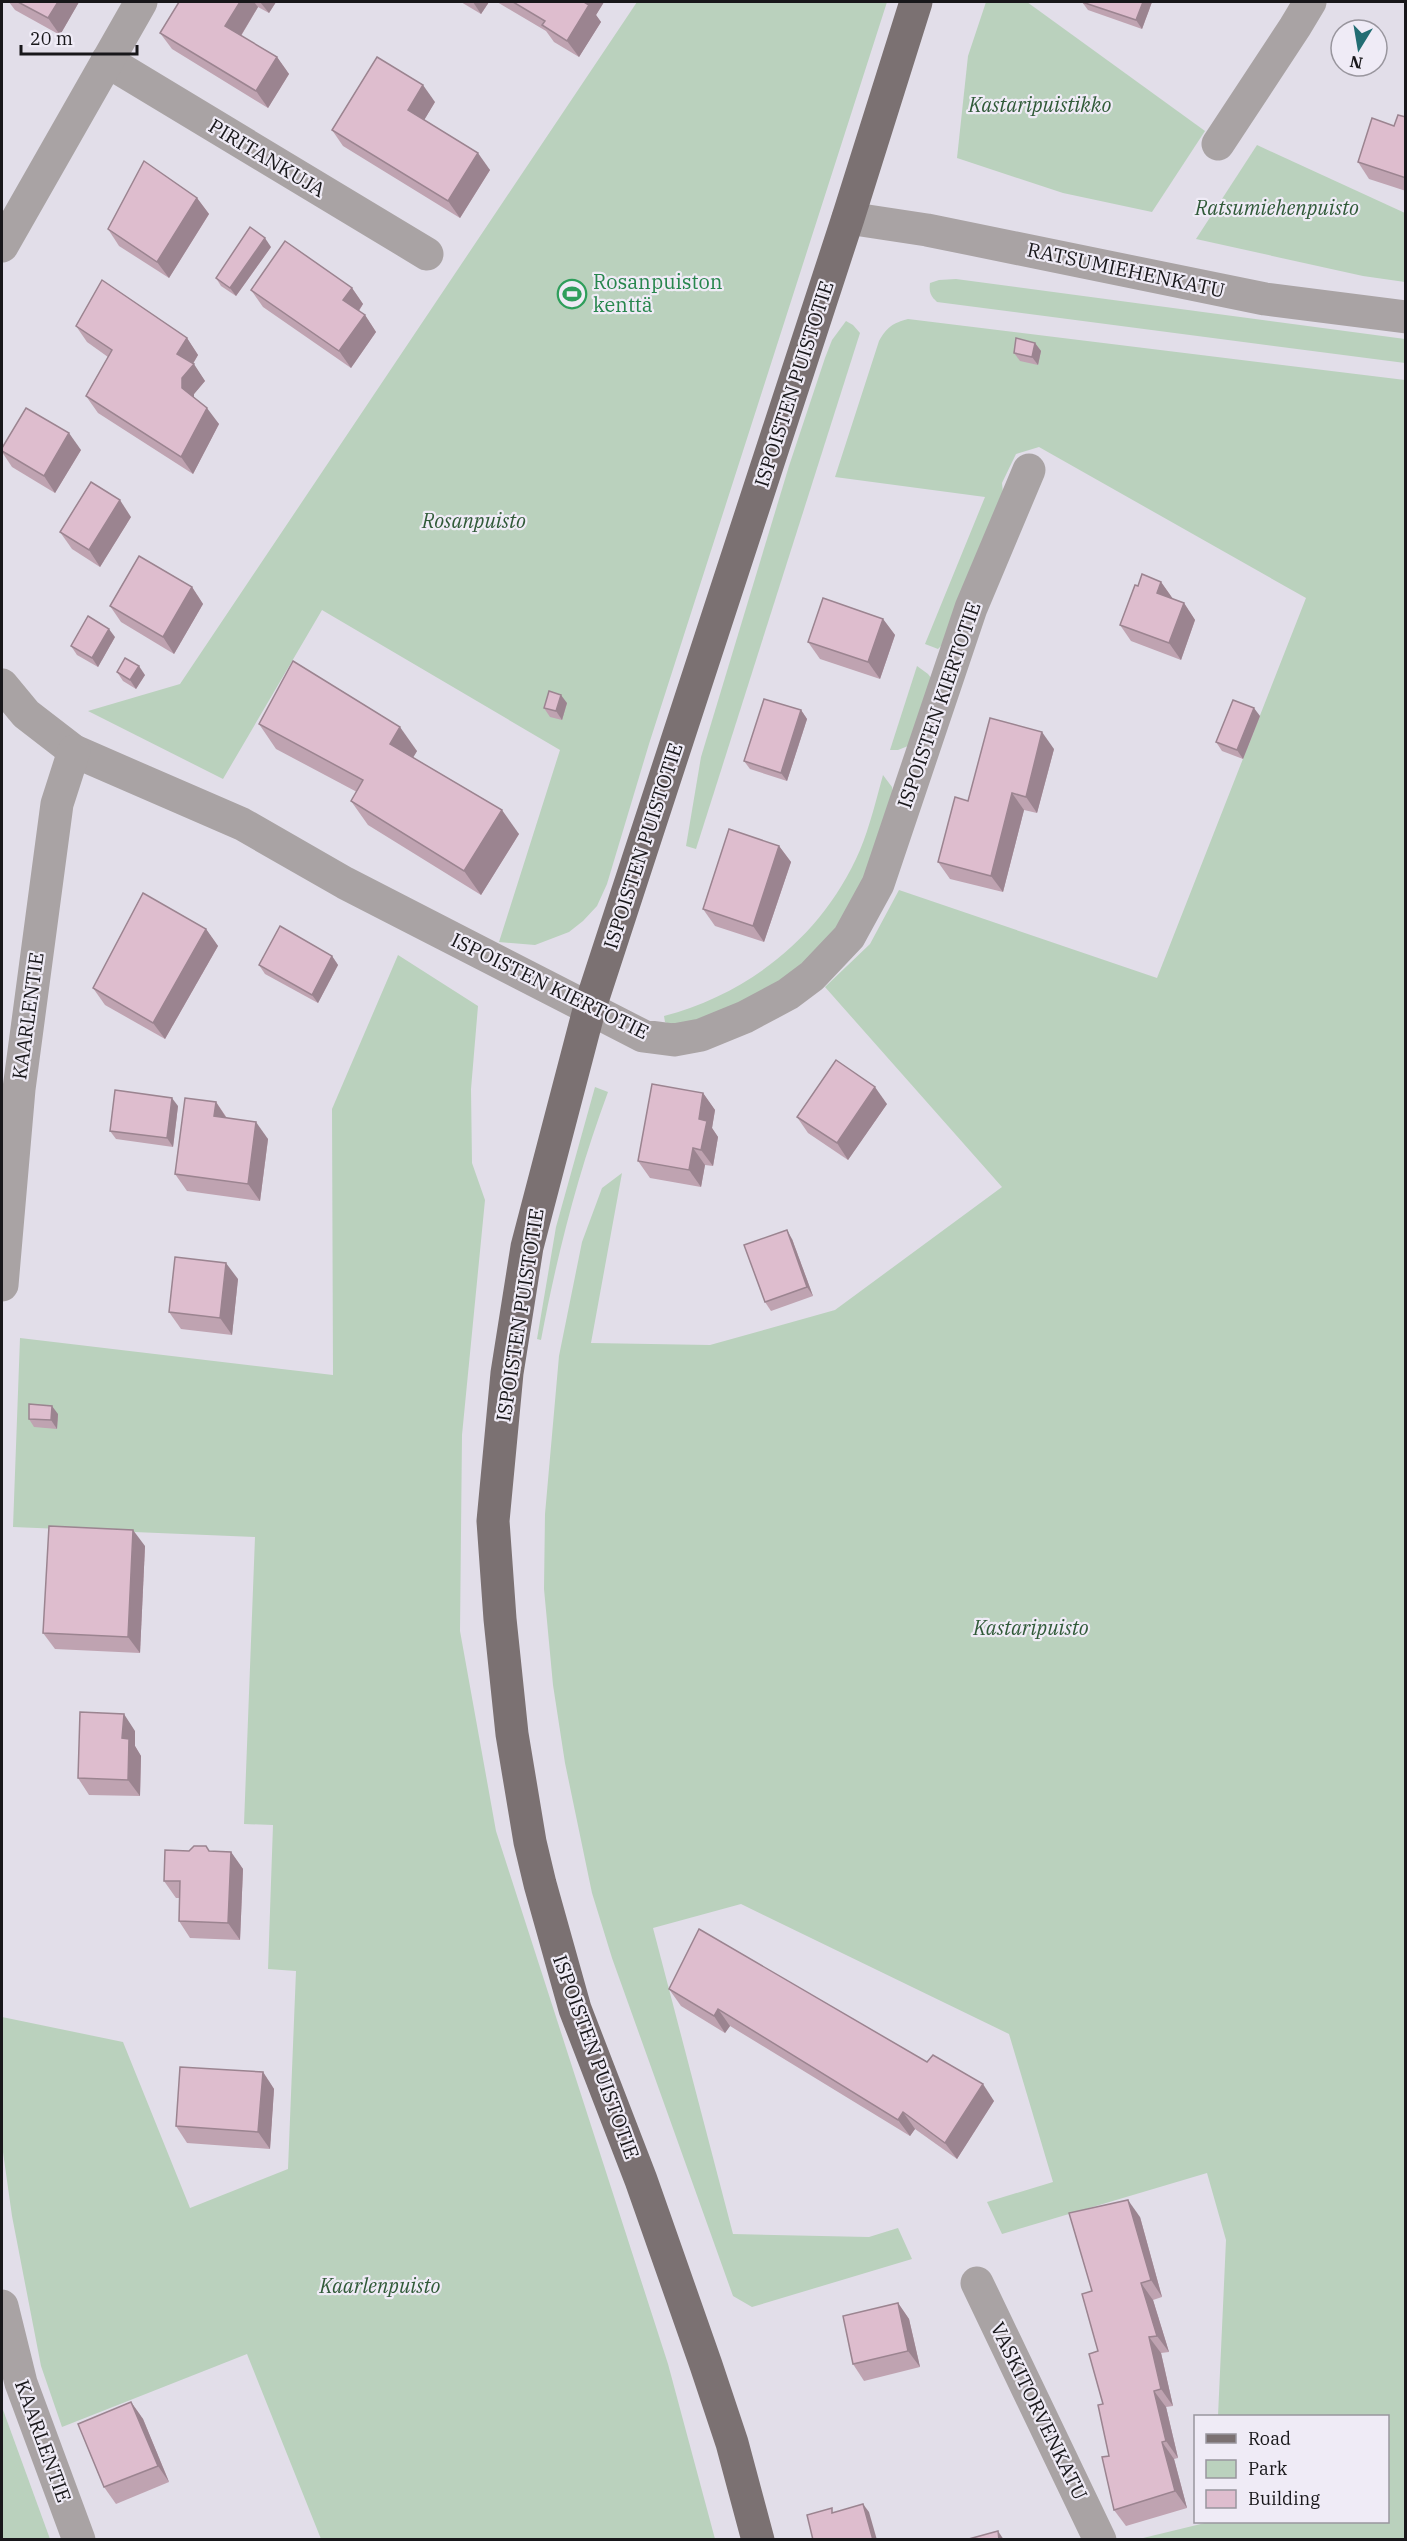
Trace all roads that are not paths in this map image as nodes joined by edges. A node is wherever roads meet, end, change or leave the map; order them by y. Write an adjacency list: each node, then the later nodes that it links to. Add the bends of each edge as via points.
1 (141, 2): 4 (street)
2 (916, 2): 6 (main road, ISPOISTEN PUISTOTIE)
3 (1310, 2): 5 (street)
4 (107, 61): 7 (street); 8 (street, PIRITANKUJA)
5 (1218, 144)
6 (848, 218): 9 (street, RATSUMIEHENKATU, via 927,230 1265,299); 13 (main road, ISPOISTEN PUISTOTIE)
7 (2, 246)
8 (427, 254)
9 (1406, 318)
10 (1029, 470): 13 (street, ISPOISTEN KIERTOTIE, via 971,608 878,885 849,937 812,976 788,994 701,1035 674,1040 643,1036)
11 (2, 685): 12 (street, ISPOISTEN KIERTOTIE, via 26,714)
12 (74, 750): 13 (street, ISPOISTEN KIERTOTIE, via 242,824 345,883); 14 (street, KAARLENTIE, via 57,804 18,1089)
13 (589, 1010): 18 (main road, ISPOISTEN PUISTOTIE, via 527,1247 501,1427 494,1521 511,1723 530,1842 575,2009 702,2354 732,2443)
14 (2, 1285)
15 (977, 2283): 19 (street, VASKITORVENKATU)
16 (2, 2306): 17 (street, KAARLENTIE, via 21,2383)
17 (79, 2540)
18 (758, 2540)
19 (1100, 2540)

